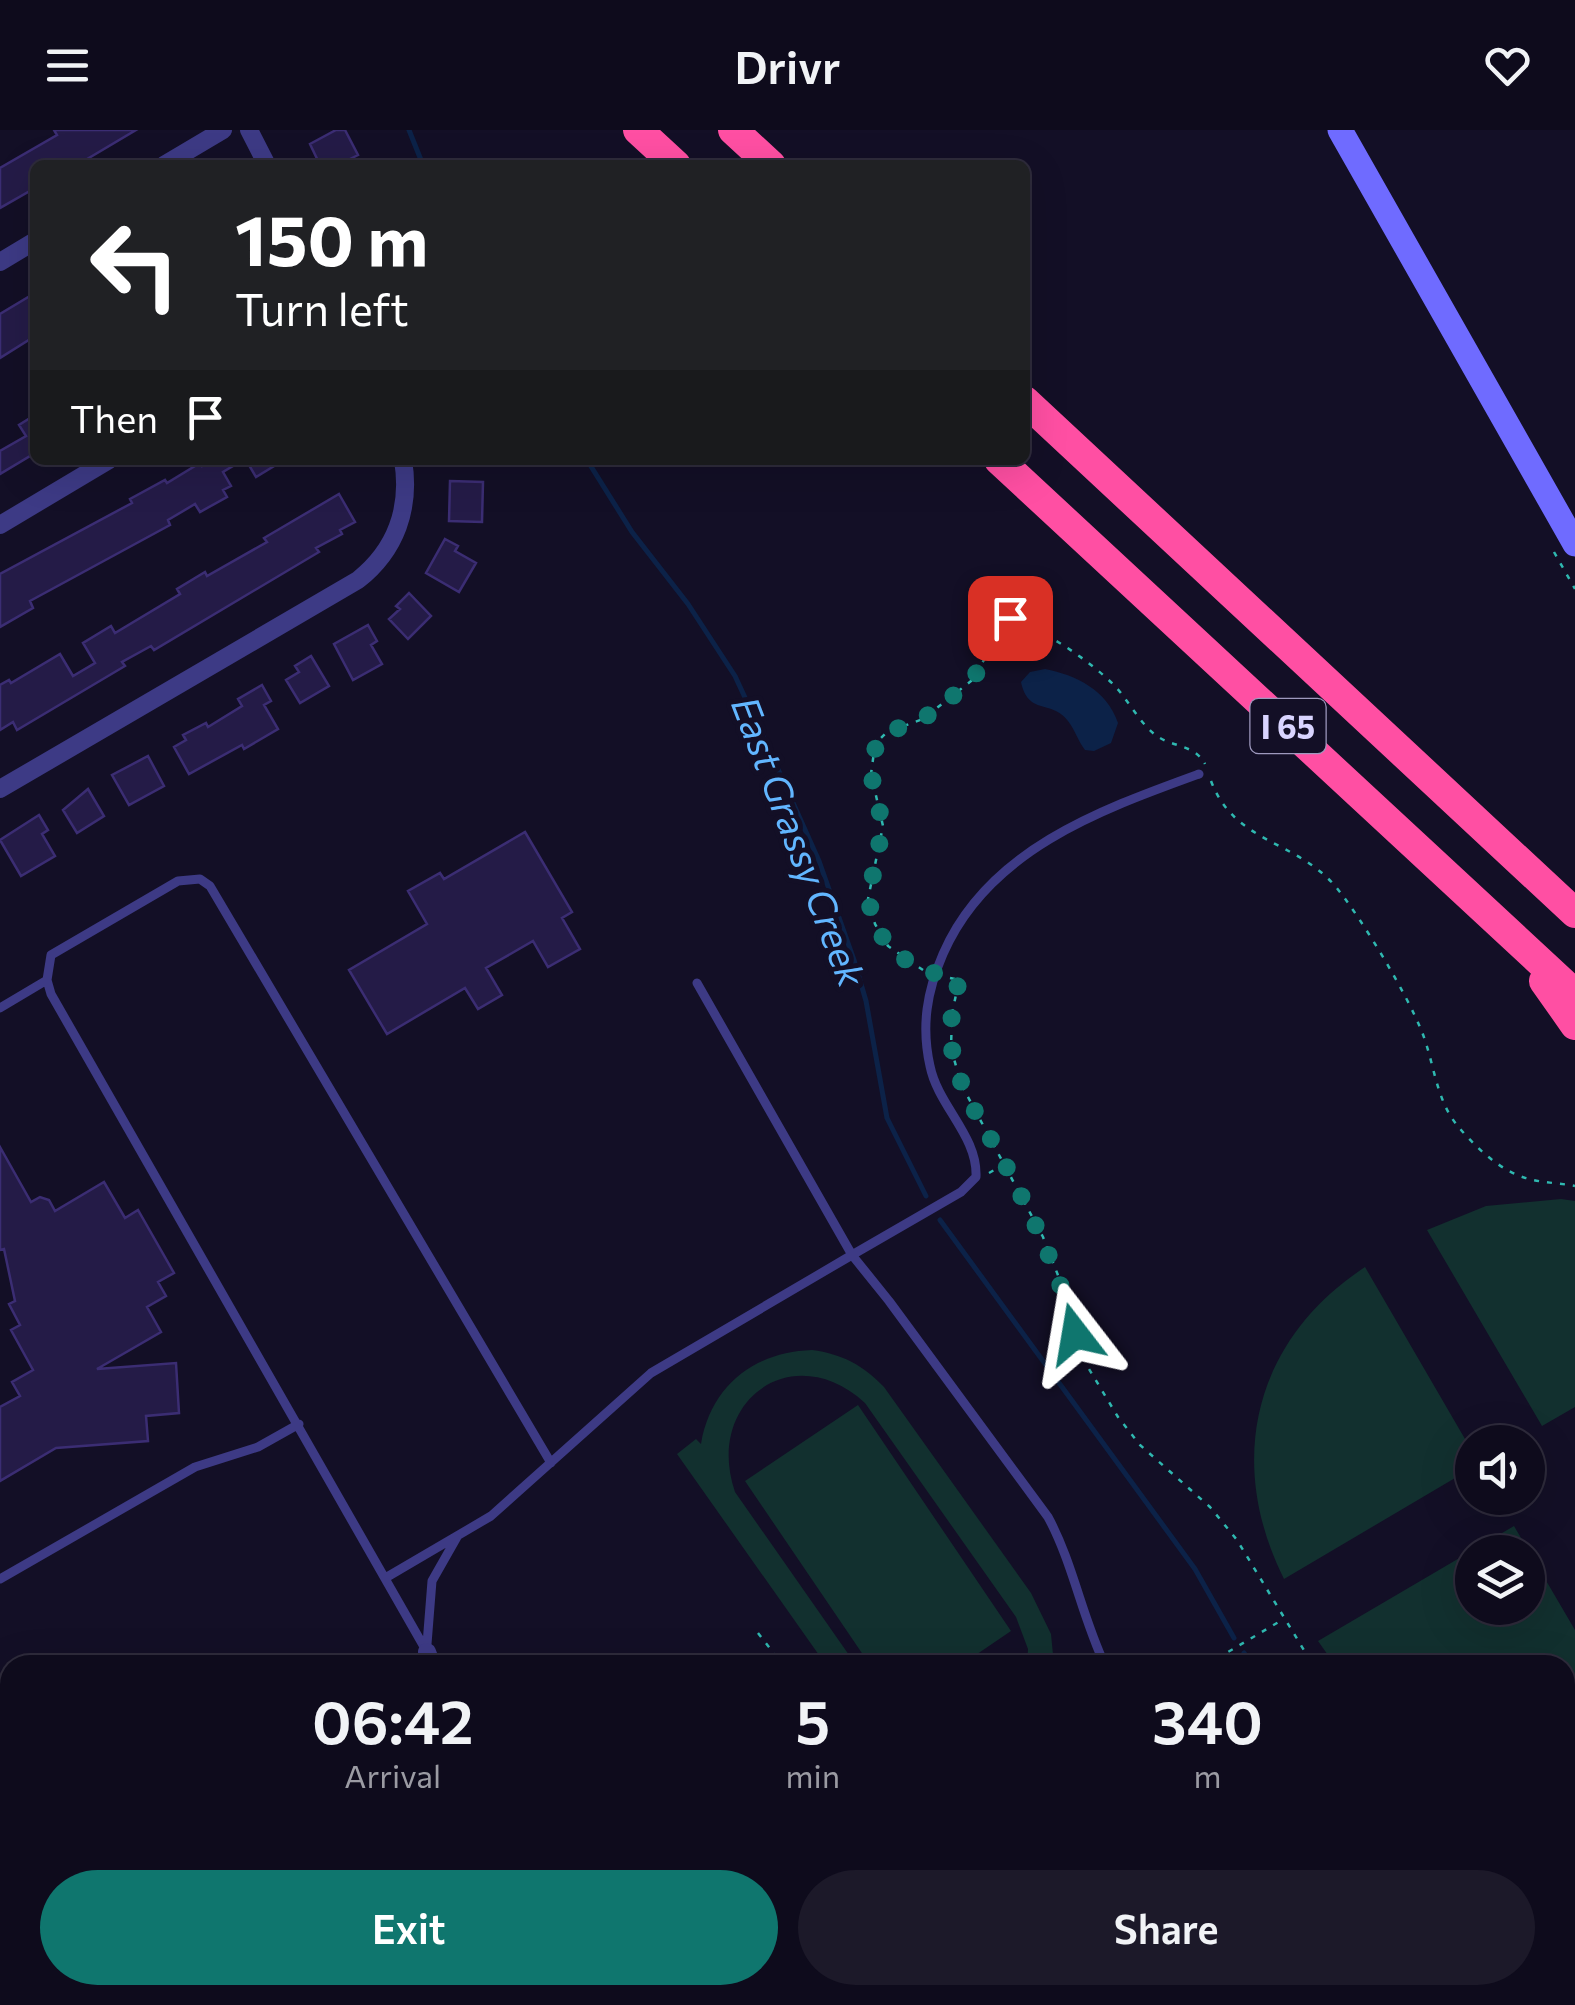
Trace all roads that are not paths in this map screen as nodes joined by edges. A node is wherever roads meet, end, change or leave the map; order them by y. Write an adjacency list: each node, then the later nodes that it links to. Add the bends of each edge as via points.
1 (223, 130): 6 (street)
2 (249, 130): 7 (street)
3 (638, 130): 8 (highway)
4 (733, 130): 9 (highway)
5 (1340, 130): 17 (street)
6 (172, 160)
7 (264, 160)
8 (671, 160)
9 (766, 160)
10 (30, 244): 11 (street)
11 (0, 262)
12 (1030, 406): 18 (highway, I 65)
13 (101, 465): 16 (street)
14 (404, 465): 20 (street, via 404,507 380,563)
15 (1004, 465): 23 (highway, I 65)
16 (0, 524)
17 (1564, 548)
18 (1290, 648): 21 (highway); 22 (highway, I 65)
19 (1199, 774): 29 (lane, via 1101,810 1029,852 968,908 928,989 924,1030 942,1100 978,1157 976,1177)
20 (0, 789)
21 (1575, 900)
22 (1575, 912)
23 (1511, 934): 26 (highway, I 65); 28 (highway)
24 (47, 980): 27 (lane); 30 (lane); 31 (lane, via 51,955 62,947 178,881 200,878 210,886)
25 (698, 983): 29 (lane)
26 (1575, 994)
27 (0, 1008)
28 (1575, 1024)
29 (852, 1255): 31 (lane, via 651,1373); 37 (lane, via 1048,1517)
30 (299, 1424): 33 (lane); 34 (lane, via 258,1447 195,1467)
31 (552, 1463): 32 (lane)
32 (458, 1536): 33 (lane); 36 (lane, via 432,1581)
33 (387, 1576): 35 (lane)
34 (0, 1580)
35 (428, 1655)
36 (430, 1655)
37 (1101, 1655)

